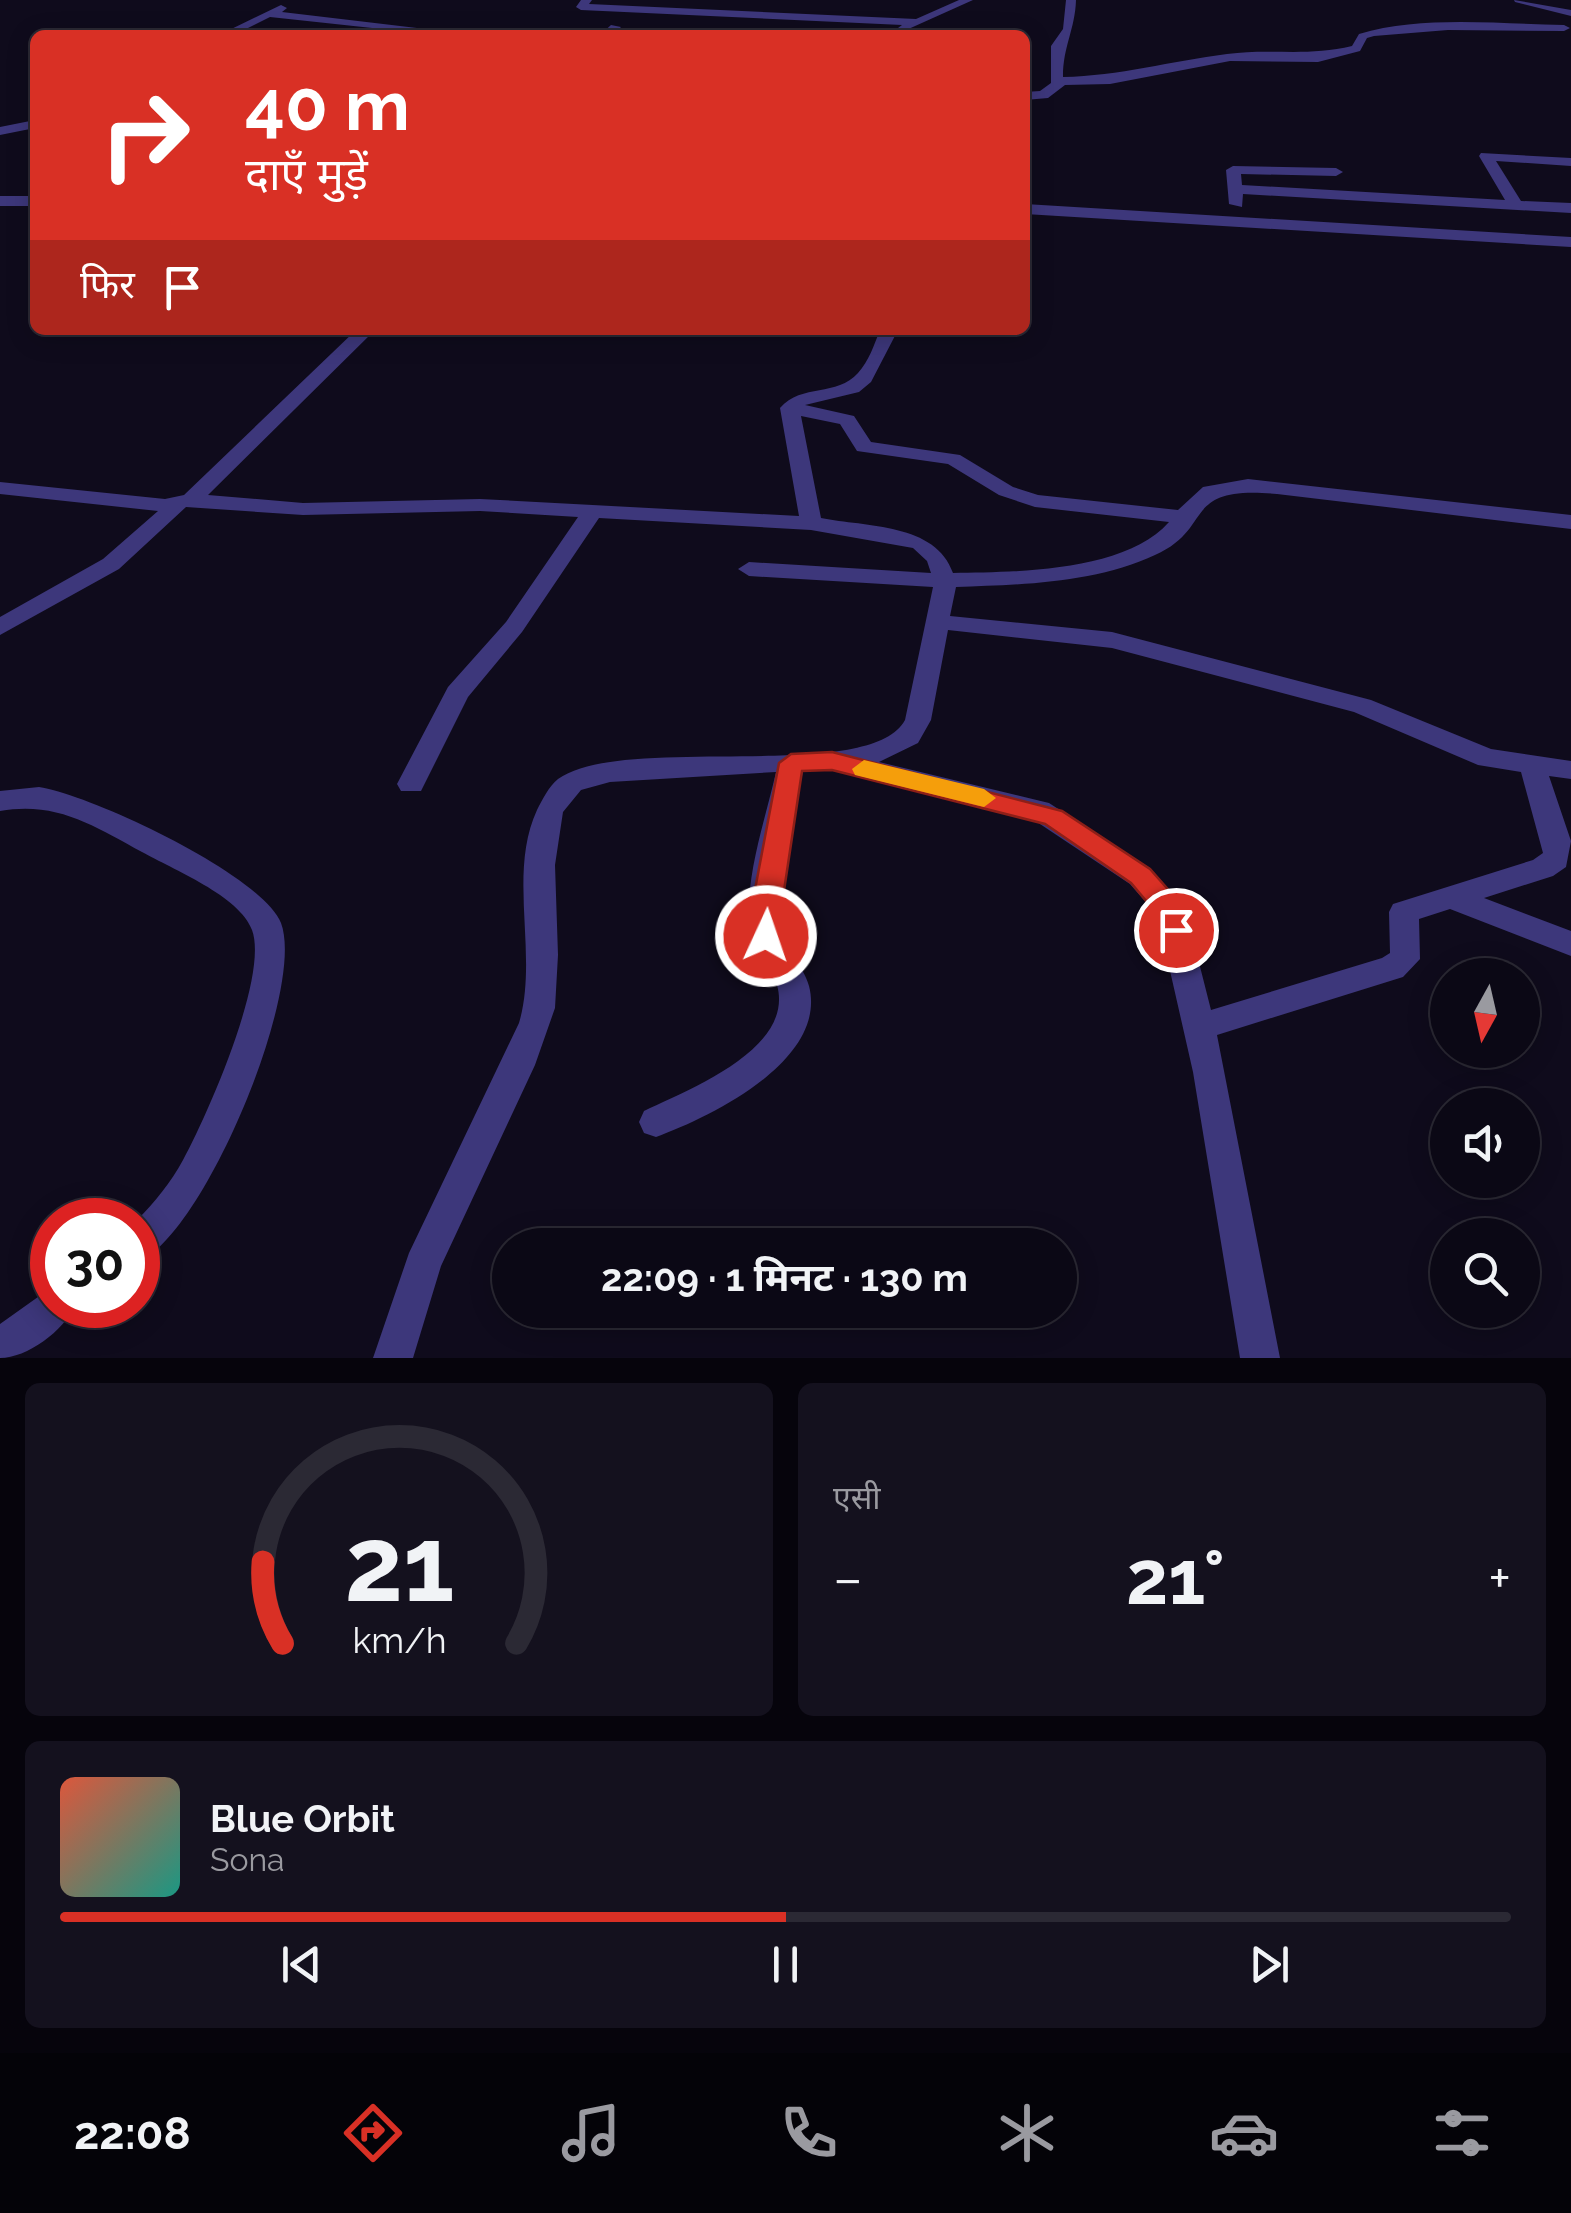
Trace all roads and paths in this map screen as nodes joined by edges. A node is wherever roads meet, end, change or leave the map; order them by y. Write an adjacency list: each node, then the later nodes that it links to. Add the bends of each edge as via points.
1 (300, 0): 7 (street)
2 (587, 0): 8 (street, via 581,7)
3 (968, 0): 8 (street)
4 (1071, 0): 13 (street, via 1069,30 1057,46)
5 (1518, 0): 6 (street)
6 (1571, 13)
7 (268, 14): 10 (street); 11 (street)
8 (917, 22): 12 (street)
9 (1569, 29): 13 (street, via 1373,33 1362,36 1356,48 1329,56 1230,58 1110,80)
10 (235, 30)
11 (422, 30)
12 (899, 30)
13 (1057, 82): 14 (street, via 1043,95)
14 (1030, 96)
15 (30, 127): 16 (street)
16 (0, 131)
17 (1571, 162): 22 (street, via 1486,156)
18 (1336, 172): 19 (street, via 1239,169 1231,173)
19 (1235, 188): 22 (street); 25 (street)
20 (0, 201): 21 (street)
21 (30, 201)
22 (1514, 202): 23 (street)
23 (1571, 208)
24 (1030, 209): 25 (street)
25 (1240, 224): 26 (street)
26 (1571, 242)
27 (361, 335): 31 (street)
28 (886, 335): 29 (street, via 860,386 804,398)
29 (790, 408): 33 (street, via 847,420 864,447 953,459 1019,497); 35 (street)
30 (0, 488): 31 (street)
31 (184, 503): 32 (street); 39 (street, via 111,564)
32 (592, 512): 35 (street); 44 (street, via 514,627 457,693)
33 (1186, 517): 34 (street, via 1214,491 1249,486); 37 (street, via 1142,553 1007,579)
34 (1571, 522)
35 (811, 523): 37 (street, via 920,543 937,558)
36 (748, 569): 37 (street)
37 (946, 582): 38 (street)
38 (938, 622): 40 (street, via 910,737 865,758); 42 (street, via 1112,640 1362,706 1487,758)
39 (0, 627)
40 (832, 761): 41 (street); 48 (street, via 1038,810 1140,876 1176,930)
41 (791, 763): 49 (street, via 764,921 793,986 792,1024 761,1064); 53 (street, via 610,772 563,789 543,832 544,981 538,1010 416,1275)
42 (1532, 766): 43 (street); 46 (street, via 1559,848 1556,858 1543,868)
43 (1571, 770)
44 (410, 784)
45 (0, 801): 50 (street, via 45,796 92,810 247,900 268,926 269,983 211,1144)
46 (1448, 896): 47 (street); 48 (street, via 1404,912 1405,959 1392,968)
47 (1571, 944)
48 (1200, 1027): 54 (street)
49 (656, 1122)
50 (160, 1219)
51 (30, 1325): 52 (street)
52 (0, 1348)
53 (392, 1358)
54 (1260, 1358)

